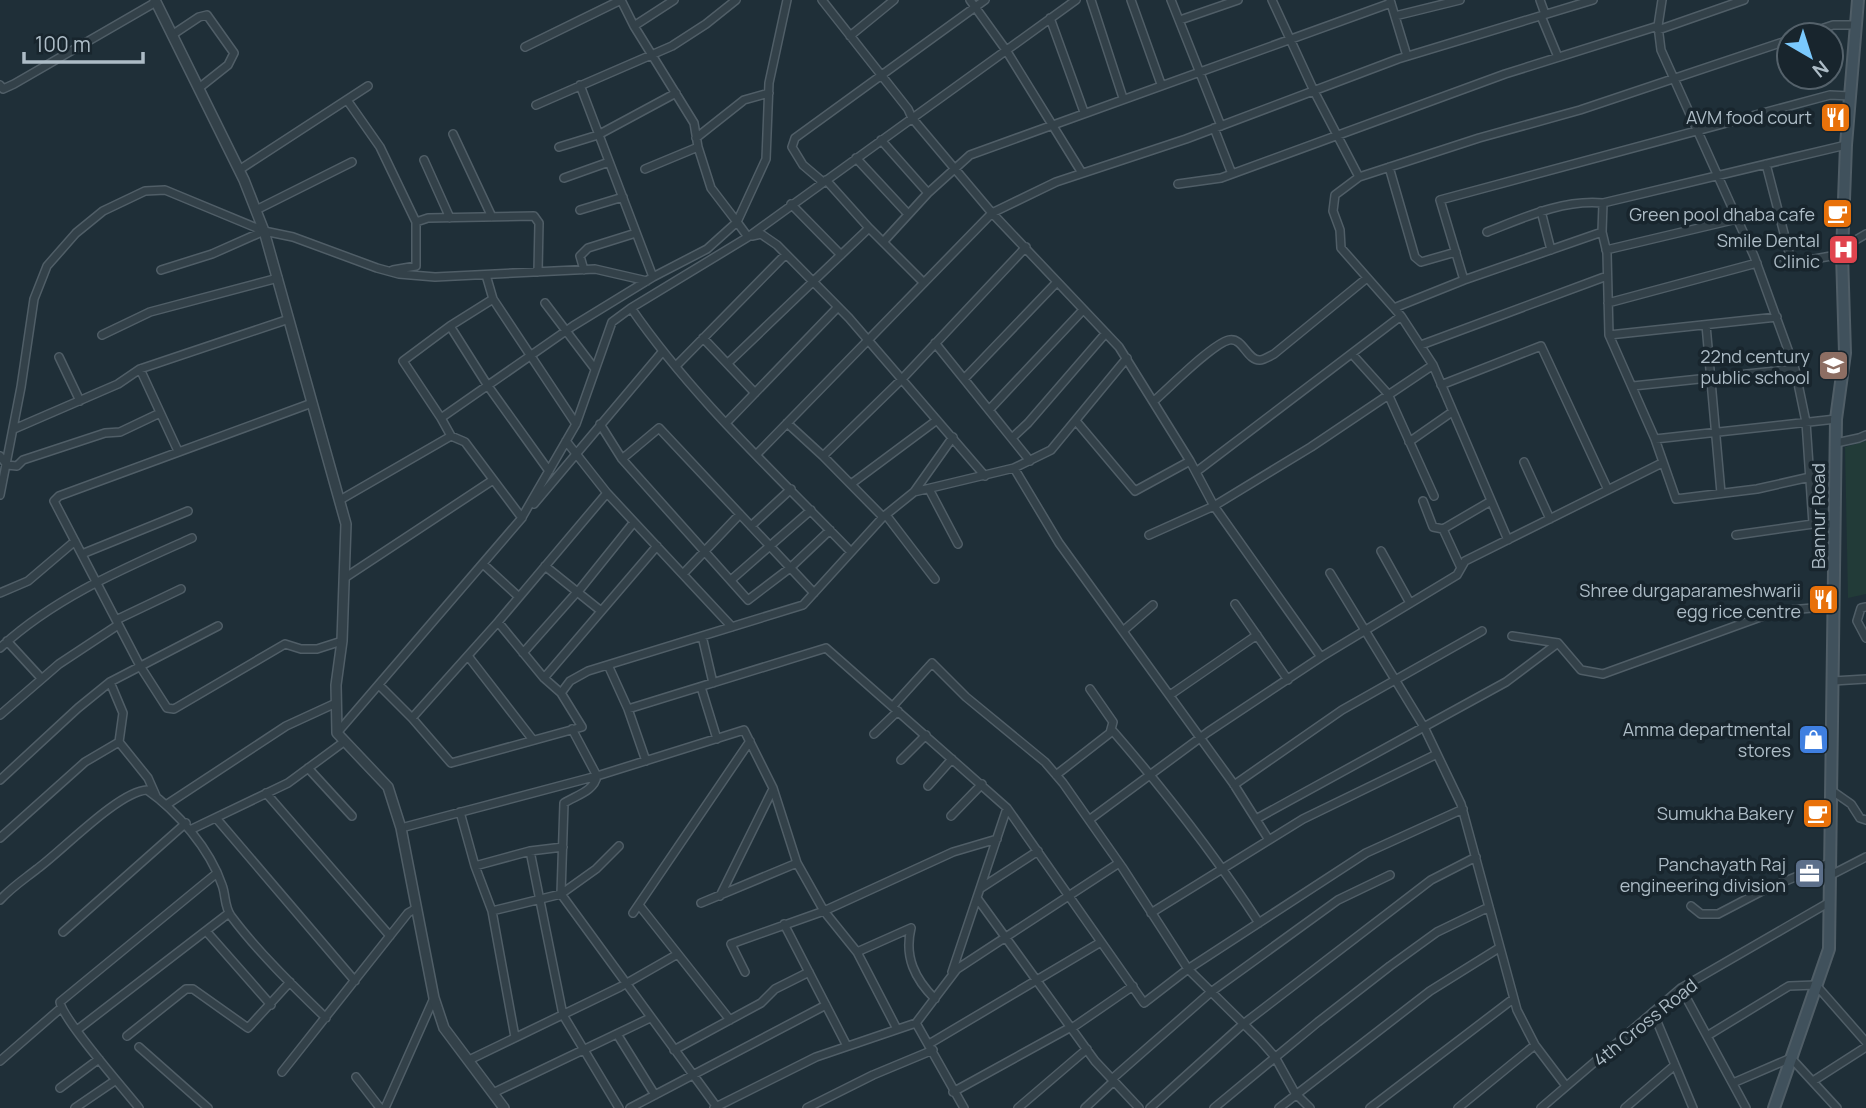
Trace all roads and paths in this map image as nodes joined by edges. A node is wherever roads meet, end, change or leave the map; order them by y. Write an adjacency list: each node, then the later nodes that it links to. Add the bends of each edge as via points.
1 (621, 0): 30 (street); 36 (street)
2 (674, 0): 30 (street)
3 (736, 0): 38 (street)
4 (787, 0): 51 (street)
5 (822, 0): 33 (street)
6 (894, 0): 33 (street)
7 (970, 0): 23 (street)
8 (985, 0): 23 (street)
9 (1076, 0): 26 (street)
10 (1091, 0): 53 (street)
11 (1131, 0): 44 (street)
12 (1171, 0): 27 (street)
13 (1238, 0): 27 (street)
14 (1272, 0): 34 (street)
15 (1460, 0): 25 (street)
16 (1540, 0): 24 (street)
17 (1593, 0): 24 (street)
18 (1662, 0): 31 (street)
19 (1744, 0): 31 (street)
20 (1857, 0): 29 (main road, Bannur Road)
21 (155, 1): 32 (street); 45 (street, via 15,84 3,89)
22 (1390, 1): 25 (street); 34 (street)
23 (976, 7): 37 (street); 42 (street)
24 (1543, 15): 39 (street); 40 (street)
25 (1395, 16): 39 (street)
26 (1050, 18): 37 (street); 56 (street)
27 (1180, 20): 41 (street)
28 (1845, 25): 29 (street)
29 (1856, 25): 52 (main road, Bannur Road)
30 (634, 26): 38 (street)
31 (1658, 28): 40 (street); 43 (street, via 1661,50)
32 (172, 35): 48 (street); 48 (street, via 207,15 234,53 228,65)
33 (850, 36): 42 (street)
34 (1289, 39): 41 (street); 49 (street)
35 (1775, 45): 43 (street)
36 (525, 47)
37 (1006, 50): 57 (street); 58 (street)
38 (653, 55): 46 (street); 50 (street)
39 (1407, 56): 49 (street)
40 (1558, 57): 63 (street)
41 (1199, 70): 44 (street); 59 (street)
42 (881, 75): 57 (street); 83 (street, via 793,141 803,165)
43 (1675, 80): 60 (street); 75 (street)
44 (1161, 84): 53 (street)
45 (0, 85)
46 (580, 85): 55 (street); 62 (street)
47 (368, 86): 54 (street)
48 (199, 88): 77 (street)
49 (1314, 91): 59 (street); 63 (street)
50 (676, 93): 62 (street); 64 (street, via 694,123)
51 (769, 93): 64 (street, via 744,100); 98 (street, via 766,159)
52 (1850, 96): 60 (street, via 1830,95); 66 (main road, Bannur Road)
53 (1123, 98): 56 (street)
54 (347, 100): 77 (street); 97 (street, via 380,147)
55 (536, 105)
56 (1084, 112): 58 (street)
57 (912, 118): 65 (street); 74 (street)
58 (1053, 124): 74 (street, via 970,155); 78 (street)
59 (1217, 127): 78 (street); 79 (street)
60 (1698, 131): 80 (street); 111 (street, via 1440,200)
61 (453, 134): 94 (street)
62 (598, 135): 67 (street); 72 (street)
63 (1338, 135): 79 (street); 81 (street)
64 (696, 138): 68 (street)
65 (881, 141): 69 (street); 85 (street)
66 (1846, 145): 73 (street); 110 (main road, Bannur Road)
67 (559, 147)
68 (698, 147): 76 (street); 98 (street, via 712,188)
69 (856, 158): 83 (street); 93 (street)
70 (424, 160): 95 (street)
71 (352, 162): 89 (street)
72 (608, 162): 82 (street); 86 (street)
73 (1766, 164): 80 (street); 115 (street)
74 (955, 167): 85 (street); 92 (street)
75 (1389, 167): 81 (street); 111 (street, via 1415,257 1421,262)
76 (645, 169)
77 (239, 170): 89 (street)
78 (1082, 173): 92 (street)
79 (1231, 174): 84 (street)
80 (1720, 176): 87 (street); 96 (street)
81 (1359, 177): 124 (street, via 1335,195 1333,211 1341,248)
82 (564, 178)
83 (824, 181): 88 (street); 99 (street)
84 (1178, 184)
85 (928, 193): 93 (street)
86 (622, 197): 90 (street); 103 (street)
87 (1603, 203): 91 (street, via 1585,201); 102 (street)
88 (791, 204): 105 (street); 113 (street)
89 (256, 210): 100 (street)
90 (580, 210)
91 (1541, 211): 101 (street); 108 (street)
92 (992, 213): 107 (street); 128 (street)
93 (908, 214): 106 (street)
94 (492, 217): 95 (street); 120 (street, via 534,216 539,223)
95 (450, 218): 97 (street)
96 (1737, 219): 109 (street); 114 (street)
97 (416, 222): 119 (street, via 416,266)
98 (737, 222): 105 (street); 125 (street, via 707,249)
99 (869, 228): 106 (street); 113 (street)
100 (264, 231): 117 (street); 119 (street); 123 (street); 184 (street, via 165,190 145,191 103,211 47,266 34,299)
101 (1487, 232)
102 (1602, 232): 108 (street); 109 (street)
103 (636, 233): 118 (street, via 588,248 580,256); 125 (street)
104 (1866, 234): 110 (street)
105 (748, 237): 112 (street, via 761,234); 134 (street)
106 (884, 241): 128 (street)
107 (1026, 247): 129 (street); 148 (street)
108 (1551, 250): 127 (street)
109 (1606, 250): 122 (street)
110 (1842, 251): 115 (street); 176 (main road, Bannur Road, via 1845,353)
111 (1456, 252): 127 (street)
112 (786, 254): 126 (street); 146 (street)
113 (841, 254): 126 (street)
114 (1757, 263): 132 (street); 138 (street)
115 (1792, 264): 116 (street)
116 (1781, 265)
117 (162, 270)
118 (584, 270): 120 (street); 125 (street)
119 (389, 271): 121 (street, via 422,277)
120 (538, 272): 121 (street)
121 (486, 275): 130 (street)
122 (1607, 276): 132 (street); 149 (street)
123 (278, 278): 139 (street); 144 (street, via 150,312)
124 (1367, 278): 135 (street); 170 (street, via 1275,354 1256,360 1230,340)
125 (650, 279): 142 (street)
126 (812, 280): 133 (street); 155 (street)
127 (1464, 280): 135 (street)
128 (923, 282): 147 (street)
129 (1057, 282): 136 (street); 162 (street)
130 (493, 299): 141 (street); 152 (street)
131 (545, 303): 142 (street)
132 (1608, 303): 145 (street)
133 (838, 307): 147 (street); 167 (street)
134 (631, 308): 150 (street); 159 (street, via 612,322)
135 (1395, 308): 137 (street)
136 (1083, 310): 143 (street); 172 (street)
137 (1401, 316): 149 (street); 151 (street)
138 (1777, 317): 140 (street); 160 (street)
139 (289, 319): 158 (street); 171 (street)
140 (1706, 325): 145 (street); 161 (street)
141 (450, 326): 165 (street); 175 (street, via 403,360)
142 (566, 331): 152 (street); 159 (street)
143 (1105, 334): 154 (street); 189 (street)
144 (102, 335)
145 (1609, 335): 166 (street)
146 (703, 338): 155 (street); 157 (street)
147 (867, 341): 163 (street); 181 (street)
148 (936, 344): 162 (street); 163 (street)
149 (1422, 345): 156 (street)
150 (663, 351): 157 (street); 183 (street)
151 (1352, 355): 168 (street); 207 (street)
152 (530, 356): 165 (street); 182 (street)
153 (59, 357): 169 (street)
154 (1127, 358): 170 (street); 178 (street)
155 (728, 363): 167 (street)
156 (1433, 365): 164 (street); 168 (street)
157 (676, 366): 180 (street)
158 (140, 369): 169 (street); 174 (street)
159 (595, 369): 182 (street)
160 (1795, 369): 161 (street); 179 (street)
161 (1710, 378): 166 (street); 185 (street)
162 (964, 379): 172 (street)
163 (902, 380): 177 (street); 198 (street)
164 (1441, 385): 173 (street); 214 (street, via 1541,346)
165 (488, 386): 175 (street); 206 (street)
166 (1633, 386): 190 (street)
167 (755, 393): 180 (street)
168 (1388, 394): 192 (street); 223 (street)
169 (80, 401): 184 (street)
170 (1154, 401): 201 (street)
171 (312, 403): 194 (street); 220 (street)
172 (989, 410): 189 (street)
173 (1452, 412): 192 (street); 221 (street)
174 (160, 413): 194 (street); 204 (street, via 120,432 23,460 17,466)
175 (441, 418): 187 (street)
176 (1836, 419): 179 (street); 193 (main road, Bannur Road)
177 (937, 420): 188 (street); 211 (street)
178 (1076, 421): 200 (street, via 1051,450); 201 (street, via 1135,491)
179 (1806, 422): 185 (street); 209 (street)
180 (726, 423): 196 (street)
181 (787, 423): 196 (street); 198 (street)
182 (576, 424): 191 (street)
183 (600, 425): 195 (street); 199 (street)
184 (14, 429): 204 (street)
185 (1716, 433): 190 (street); 217 (street)
186 (1866, 435): 193 (street)
187 (451, 436): 210 (street, via 465,442); 220 (street)
188 (953, 437): 208 (street); 215 (street)
189 (1012, 438): 200 (street)
190 (1655, 439): 203 (street)
191 (566, 441): 195 (street); 206 (street)
192 (1409, 442): 219 (street)
193 (1836, 443): 232 (main road, Bannur Road)
194 (178, 451): 240 (street, via 59,496 54,501)
195 (575, 453): 216 (street); 228 (street)
196 (757, 454): 212 (street)
197 (0, 456): 204 (street)
198 (823, 456): 211 (street)
199 (622, 459): 226 (street, via 659,428); 244 (street)
200 (1030, 461): 205 (street)
201 (1190, 461): 207 (street)
202 (1524, 462): 229 (street)
203 (1662, 463): 214 (street); 217 (street, via 1676,499)
204 (7, 465): 218 (street)
205 (1014, 468): 208 (street); 274 (street, via 1059,543)
206 (549, 471): 228 (street)
207 (1196, 472): 223 (street)
208 (985, 476): 213 (street)
209 (1810, 478): 217 (street); 231 (street)
210 (493, 480): 228 (street); 254 (street)
211 (851, 484): 227 (street)
212 (791, 489): 224 (street); 233 (street)
213 (929, 489): 215 (street); 241 (street)
214 (1608, 490): 229 (street)
215 (914, 492): 227 (street)
216 (607, 493): 230 (street); 249 (street)
217 (1721, 493)
218 (0, 495)
219 (1434, 496)
220 (340, 500): 254 (street, via 346,524)
221 (1492, 501): 234 (street); 239 (street)
222 (1423, 502): 234 (street, via 1433,527)
223 (1214, 506): 236 (street); 286 (street)
224 (811, 510): 235 (street); 243 (street)
225 (188, 511): 247 (street)
226 (740, 514): 233 (street); 244 (street)
227 (884, 516): 246 (street); 255 (street)
228 (521, 519): 248 (street)
229 (1550, 519): 239 (street)
230 (634, 522): 242 (street); 259 (street)
231 (1813, 524): 232 (street); 237 (street)
232 (1835, 524): 266 (main road, Bannur Road)
233 (751, 526): 243 (street)
234 (1443, 529): 251 (street)
235 (830, 530): 246 (street); 250 (street)
236 (1149, 534)
237 (1736, 535)
238 (192, 538): 257 (street)
239 (1508, 540): 251 (street, via 1465,561)
240 (75, 541): 247 (street); 260 (street, via 28,581)
241 (958, 544)
242 (657, 546): 253 (street); 268 (street)
243 (771, 547): 250 (street); 256 (street)
244 (705, 551): 253 (street); 256 (street)
245 (1381, 551): 263 (street)
246 (851, 552): 261 (street)
247 (82, 554): 257 (street)
248 (483, 564): 262 (street); 297 (street)
249 (545, 566): 259 (street); 262 (street)
250 (790, 568): 256 (street, via 748,600); 261 (street)
251 (1461, 568): 263 (street, via 1457,575)
252 (1330, 573): 273 (street)
253 (683, 574): 272 (street)
254 (346, 577): 281 (street)
255 (934, 579)
256 (731, 580)
257 (96, 581): 269 (street); 280 (street)
258 (181, 589): 269 (street)
259 (577, 592): 268 (street); 284 (street)
260 (0, 593)
261 (814, 593): 272 (street, via 803,606)
262 (519, 597): 270 (street)
263 (1410, 603): 273 (street)
264 (1235, 604): 276 (street)
265 (1153, 606): 274 (street)
266 (1835, 606): 282 (street, via 1777,611 1603,674 1581,670); 294 (main road, Bannur Road)
267 (1866, 607): 279 (street, via 1861,608 1857,621)
268 (601, 611): 290 (street)
269 (117, 622): 288 (street); 289 (street)
270 (498, 622): 284 (street); 285 (street)
271 (218, 626): 288 (street)
272 (732, 627): 277 (street)
273 (1365, 630): 286 (street); 293 (street)
274 (1123, 631): 301 (street)
275 (1482, 631): 293 (street)
276 (1256, 635): 292 (street); 301 (street)
277 (702, 636): 287 (street); 296 (street)
278 (1512, 636): 282 (street)
279 (1866, 638)
280 (7, 641): 283 (street); 289 (street)
281 (342, 641): 288 (street, via 317,649 285,645 171,709); 302 (street)
282 (1558, 643): 307 (street, via 1506,682)
283 (0, 648)
284 (523, 653): 290 (street)
285 (468, 656): 306 (street); 315 (street)
286 (1321, 657): 292 (street)
287 (608, 665): 300 (street, via 570,681); 303 (street)
288 (140, 666): 295 (street)
289 (41, 678): 305 (street)
290 (544, 678): 300 (street)
291 (1866, 679): 294 (street)
292 (1288, 680): 313 (street)
293 (1396, 680): 307 (street); 329 (street, via 1342,710)
294 (1833, 681): 332 (main road, Bannur Road)
295 (110, 682): 318 (street, via 122,713); 327 (street)
296 (713, 683): 298 (street); 304 (street, via 826,648)
297 (379, 685): 306 (street); 310 (street)
298 (701, 687): 303 (street); 314 (street)
299 (1090, 689): 309 (street, via 1113,722)
300 (561, 693): 308 (street, via 582,727)
301 (1170, 695): 313 (street)
302 (336, 703): 310 (street); 335 (street, via 286,726)
303 (628, 709): 322 (street)
304 (896, 709): 311 (street); 312 (street); 324 (street, via 932,663)
305 (0, 715)
306 (412, 718): 315 (street, via 451,763)
307 (1424, 727): 319 (street); 342 (street)
308 (572, 729): 315 (street); 326 (street)
309 (1112, 730): 324 (street); 325 (street)
310 (337, 733): 316 (street)
311 (874, 734)
312 (926, 735): 320 (street); 321 (street)
313 (1201, 738): 325 (street); 329 (street)
314 (717, 739): 317 (street, via 744,730); 322 (street)
315 (533, 740)
316 (345, 741): 323 (street); 346 (street, via 388,787)
317 (750, 741): 331 (street); 373 (street)
318 (119, 742): 334 (street); 347 (street, via 85,762)
319 (1437, 754): 337 (street); 349 (street, via 1303,818)
320 (953, 759): 328 (street); 330 (street)
321 (901, 760)
322 (646, 761): 326 (street)
323 (309, 768): 333 (street); 339 (street)
324 (1056, 775): 343 (street)
325 (1151, 775): 343 (street); 360 (street)
326 (597, 776): 338 (street); 351 (street, via 589,790 564,803)
327 (0, 780)
328 (982, 784): 336 (street); 340 (street)
329 (1234, 785): 342 (street)
330 (928, 786)
331 (773, 788): 356 (street); 366 (street)
332 (1831, 790): 344 (street); 358 (main road, Bannur Road)
333 (266, 793): 341 (street); 386 (street)
334 (157, 797): 335 (street); 369 (street, via 139,790 116,804)
335 (166, 805): 345 (street)
336 (1007, 808): 348 (street); 353 (street)
337 (1462, 809): 354 (street); 382 (street, via 1366,853)
338 (460, 812): 346 (street); 359 (street)
339 (352, 816)
340 (951, 816)
341 (216, 818): 345 (street); 397 (street)
342 (1256, 819): 349 (street)
343 (1089, 820): 357 (street)
344 (1866, 820)
345 (188, 827): 361 (street); 385 (street)
346 (401, 828): 376 (street)
347 (0, 838)
348 (997, 839): 364 (street); 378 (street, via 953,852)
349 (1269, 840): 360 (street)
350 (619, 846): 365 (street)
351 (562, 847): 352 (street); 365 (street)
352 (530, 851): 359 (street); 370 (street)
353 (1038, 851): 364 (street); 367 (street)
354 (1476, 857): 375 (street); 416 (street, via 1432,880)
355 (1866, 858): 363 (street)
356 (797, 863): 366 (street); 378 (street)
357 (1119, 863): 367 (street); 381 (street)
358 (1829, 863): 363 (main road, Bannur Road); 374 (street, via 1718,914 1701,914)
359 (475, 866): 377 (street)
360 (1224, 868): 381 (street); 382 (street)
361 (217, 873): 379 (street); 409 (street, via 60,1002)
362 (1390, 876): 403 (street, via 1338,900)
363 (1829, 876): 372 (main road, Bannur Road)
364 (980, 888): 368 (street)
365 (561, 894): 370 (street); 399 (street)
366 (720, 896): 371 (street)
367 (1069, 896): 387 (street); 388 (street)
368 (977, 898): 387 (street); 395 (street)
369 (0, 900)
370 (540, 900): 377 (street); 411 (street)
371 (701, 903)
372 (1828, 903): 400 (main road, Bannur Road, via 1829,949); 402 (street, 4th Cross Road)
373 (639, 905): 380 (street); 391 (street)
374 (1691, 906)
375 (1489, 907): 389 (street); 432 (street, via 1437,932)
376 (415, 909): 386 (street); 404 (street)
377 (492, 911): 423 (street)
378 (824, 911): 383 (street); 390 (street)
379 (229, 913): 384 (street); 398 (street)
380 (633, 913)
381 (1151, 913): 392 (street)
382 (1259, 923): 392 (street)
383 (784, 924): 393 (street, via 731,944); 394 (street)
384 (206, 931): 407 (street); 419 (street)
385 (63, 932)
386 (390, 936): 397 (street)
387 (1005, 939): 395 (street, via 957,969); 396 (street)
388 (1101, 942): 396 (street); 401 (street)
389 (1499, 948): 406 (street); 449 (street, via 1430,991)
390 (857, 952): 405 (street, via 911,928 909,957 920,985); 418 (street)
391 (676, 954): 399 (street); 414 (street)
392 (1188, 969): 401 (street, via 1144,1003); 403 (street)
393 (745, 972)
394 (808, 972): 408 (street); 414 (street)
395 (949, 980): 405 (street)
396 (1037, 980): 417 (street); 428 (street)
397 (355, 981): 412 (street)
398 (290, 982): 407 (street); 412 (street)
399 (625, 985): 411 (street); 413 (street)
400 (1816, 985): 422 (street, via 1789,986); 425 (street); 433 (main road, Bannur Road)
401 (1133, 986): 417 (street)
402 (1681, 988): 410 (street, 4th Cross Road); 422 (street)
403 (1211, 992): 416 (street); 442 (street)
404 (433, 998): 435 (street, via 444,1028); 457 (street)
405 (935, 999): 415 (street)
406 (1513, 999): 424 (street); 470 (street)
407 (271, 1005): 421 (street, via 248,1028 193,989 186,989)
408 (826, 1005): 426 (street); 439 (street)
409 (61, 1008): 419 (street); 436 (street)
410 (1653, 1012): 437 (street); 445 (street, 4th Cross Road)
411 (563, 1014): 423 (street); 429 (street)
412 (326, 1018): 438 (street)
413 (650, 1018): 420 (street); 431 (street)
414 (730, 1020): 431 (street)
415 (916, 1023): 418 (street); 428 (street)
416 (1242, 1025): 432 (street); 466 (street)
417 (1071, 1027): 430 (street); 447 (street)
418 (897, 1029): 426 (street)
419 (77, 1030): 434 (street)
420 (617, 1034): 429 (street); 450 (street)
421 (127, 1036)
422 (1707, 1036): 444 (street)
423 (515, 1037): 435 (street)
424 (1535, 1045): 445 (street); 471 (street)
425 (1866, 1045): 443 (street)
426 (847, 1046): 452 (street)
427 (139, 1047): 455 (street)
428 (931, 1047): 447 (street); 461 (street)
429 (584, 1049): 448 (street); 459 (street)
430 (1087, 1049): 442 (street); 463 (street)
431 (674, 1050): 439 (street)
432 (1275, 1057): 449 (street); 467 (street)
433 (1791, 1058): 443 (street); 444 (street); 476 (main road, Bannur Road)
434 (99, 1059): 441 (street); 446 (street)
435 (468, 1060): 448 (street)
436 (0, 1061)
437 (1675, 1065): 473 (street); 474 (street)
438 (282, 1072)
439 (693, 1075): 450 (street); 452 (street)
440 (356, 1077): 456 (street)
441 (116, 1080): 453 (street); 454 (street)
442 (1113, 1080): 464 (street); 465 (street)
443 (1813, 1081): 451 (street)
444 (1733, 1083): 475 (street)
445 (1566, 1086): 472 (street, 4th Cross Road)
446 (60, 1088)
447 (953, 1092): 462 (street)
448 (494, 1093): 458 (street)
449 (1295, 1094): 468 (street); 469 (street)
450 (655, 1095): 460 (street)
451 (1833, 1106)
452 (714, 1107)
453 (75, 1108)
454 (139, 1108)
455 (208, 1108)
456 (380, 1108)
457 (385, 1108)
458 (504, 1108)
459 (619, 1108)
460 (631, 1108)
461 (807, 1108)
462 (964, 1108)
463 (1018, 1108)
464 (1085, 1108)
465 (1139, 1108)
466 (1150, 1108)
467 (1214, 1108)
468 (1279, 1108)
469 (1310, 1108)
470 (1370, 1108)
471 (1458, 1108)
472 (1541, 1108)
473 (1625, 1108)
474 (1693, 1108)
475 (1746, 1108)
476 (1774, 1108)

